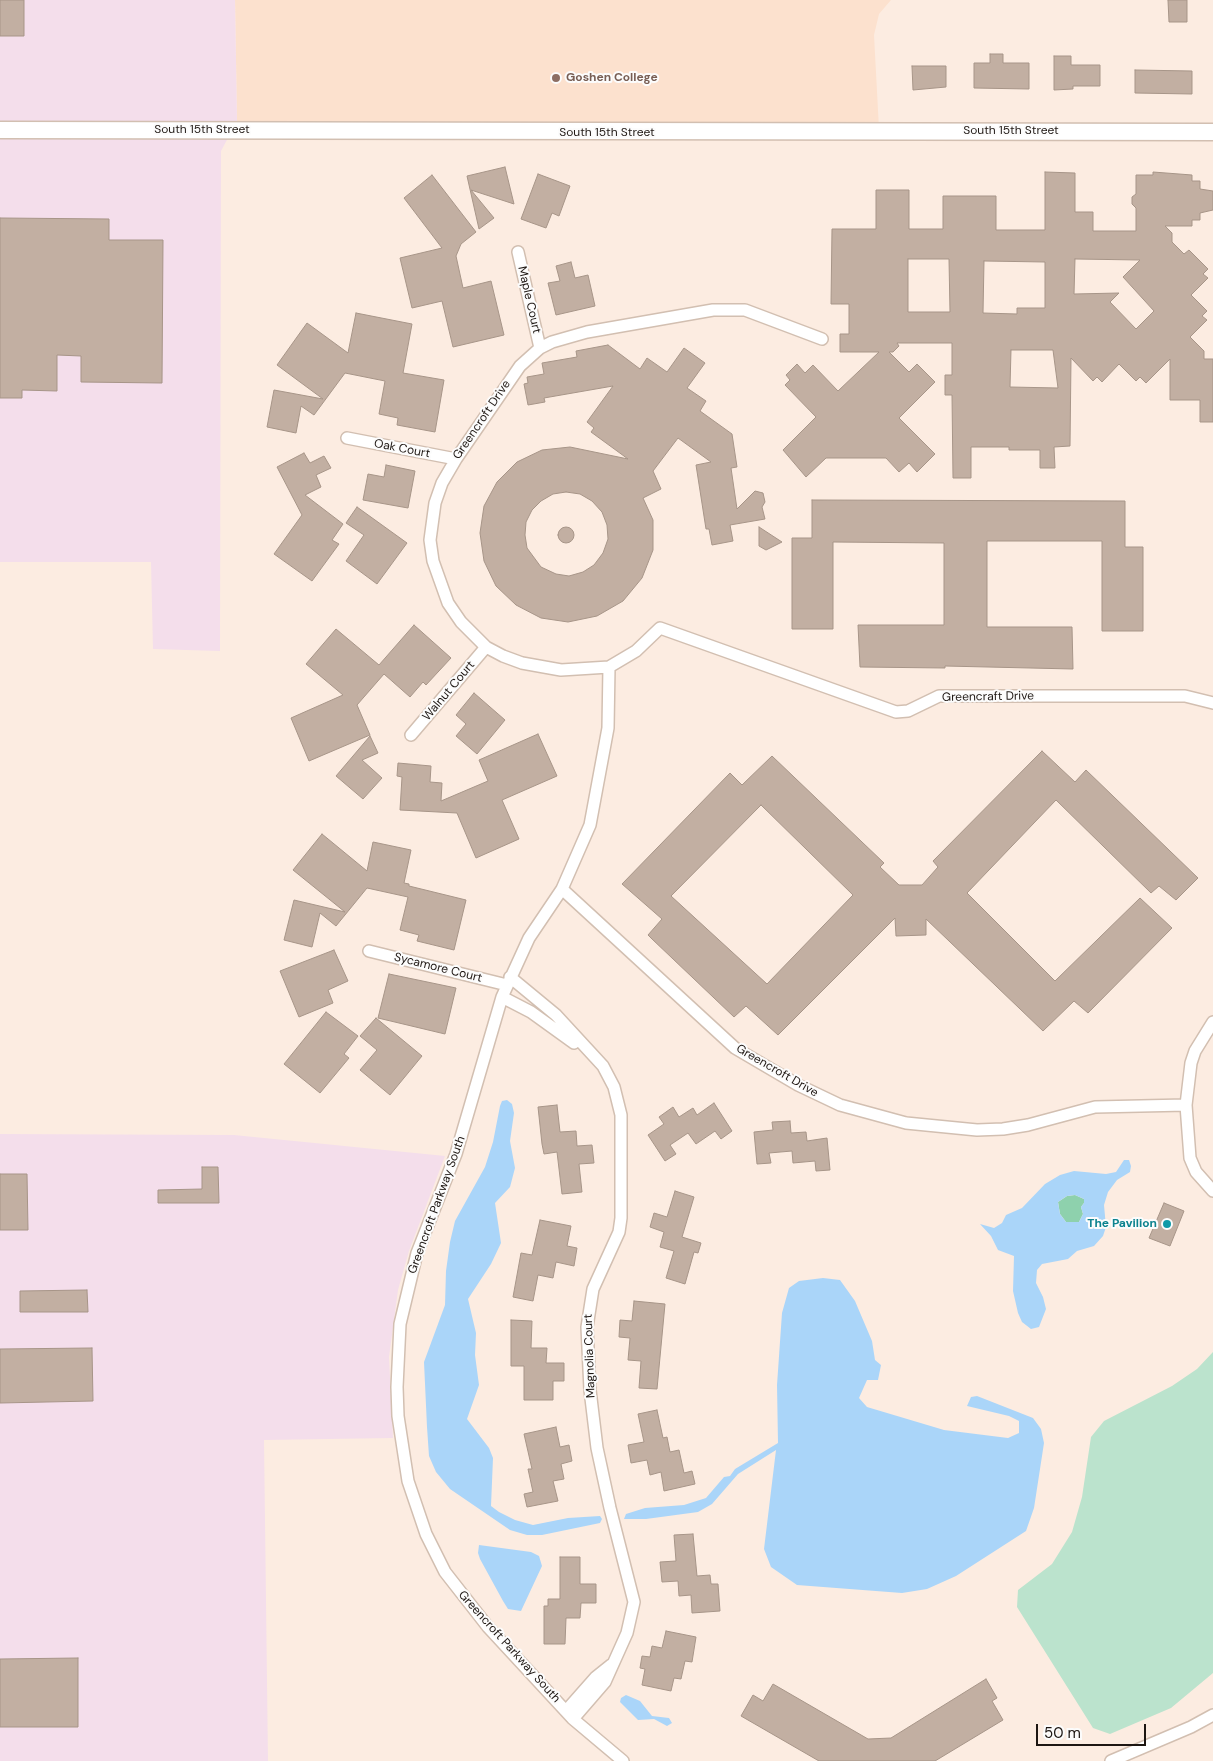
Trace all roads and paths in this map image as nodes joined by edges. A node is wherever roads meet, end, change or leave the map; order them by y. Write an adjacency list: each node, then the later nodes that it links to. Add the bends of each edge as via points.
1 (0, 130): 2 (street, South 15th Street)
2 (1213, 132)
3 (518, 252): 5 (street, Maple Court)
4 (822, 339): 5 (street, Greencroft Drive, via 745,310 713,310 587,332)
5 (540, 348): 7 (street, Greencroft Drive, via 515,373)
6 (347, 438): 7 (street, Oak Court)
7 (456, 459): 9 (street, Greencroft Drive, via 434,504 430,540 433,561 448,602 461,622)
8 (660, 628): 10 (street, Greencroft Drive, via 636,651); 11 (street, Greencraft Drive, via 896,712 908,711 940,696 1176,696)
9 (486, 647): 10 (street, Greencroft Drive, via 522,663 542,667 585,670); 12 (street, Walnut Court)
10 (609, 667): 13 (street, via 608,728 597,798 590,826)
11 (1213, 703)
12 (411, 735)
13 (562, 889): 15 (street, Greencroft Parkway South, via 530,938); 19 (street, Greencroft Drive, via 735,1048 840,1105 906,1123 978,1130 1028,1125 1104,1105)
14 (369, 951): 15 (street, Sycamore Court)
15 (508, 981): 16 (street, Greencroft Parkway South); 18 (street, Magnolia Court, via 556,1015)
16 (502, 997): 18 (street, Magnolia Court, via 531,1012); 21 (street, Greencroft Parkway South, via 456,1154 417,1253 407,1291 397,1358 398,1416 408,1481 438,1560 452,1584 488,1627)
17 (1213, 1022): 19 (street, via 1191,1063)
18 (589, 1054): 21 (street, Magnolia Court, via 602,1066 614,1087 622,1132 619,1232 593,1289 587,1327 593,1420 610,1508 634,1602 627,1633 611,1665 596,1677)
19 (1186, 1104): 20 (street, via 1190,1158 1196,1172)
20 (1213, 1191)
21 (569, 1715): 23 (street, Greencroft Parkway South)
22 (1213, 1715): 24 (street)
23 (623, 1761)
24 (1111, 1761)

